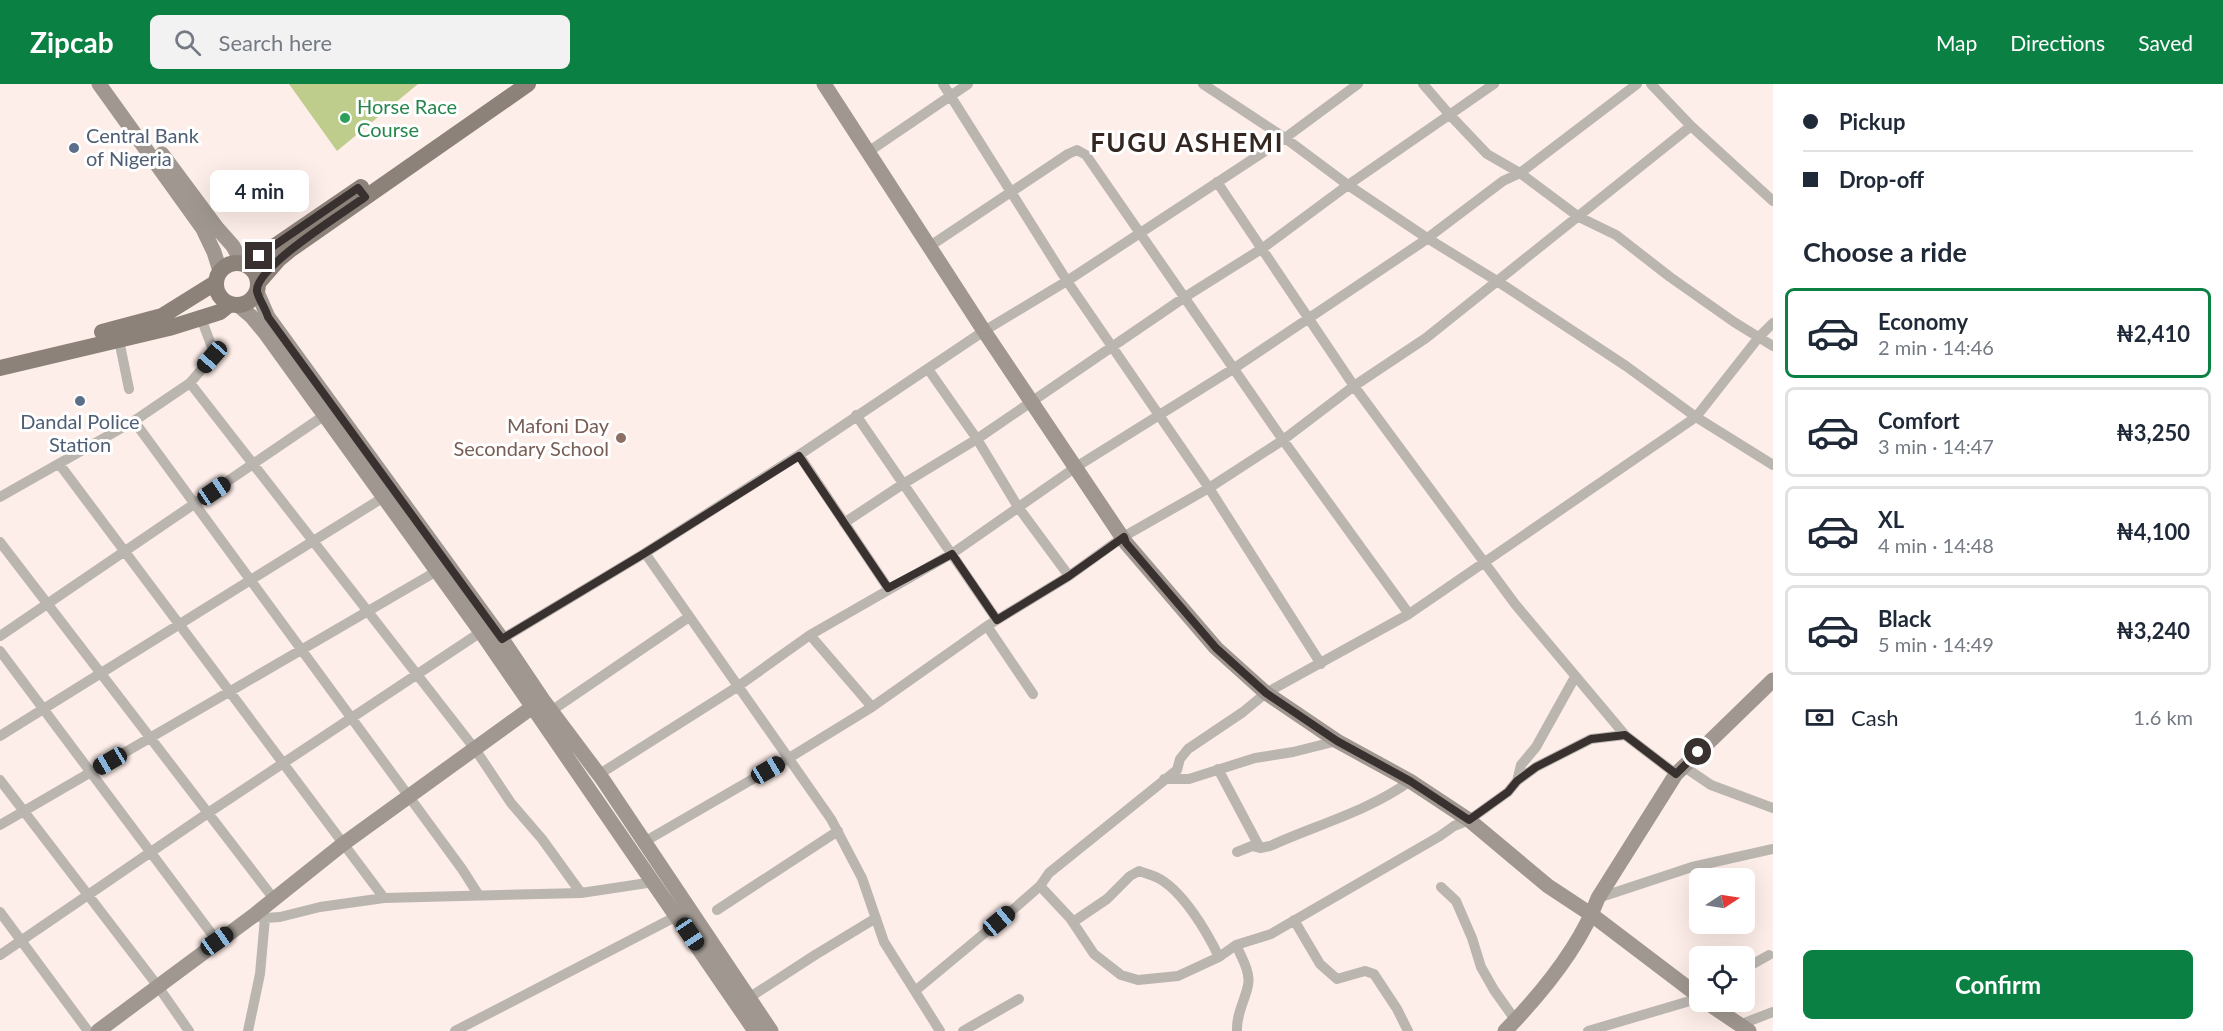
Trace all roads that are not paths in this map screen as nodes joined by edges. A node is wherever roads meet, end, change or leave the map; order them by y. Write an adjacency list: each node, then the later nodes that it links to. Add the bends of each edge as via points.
1 (99, 84): 31 (main road, via 203,229 214,252)
2 (111, 84): 30 (main road)
3 (510, 84): 22 (main road)
4 (528, 84): 22 (main road)
5 (824, 84): 18 (main road)
6 (943, 84): 14 (street)
7 (968, 84): 14 (street)
8 (1203, 84): 17 (street)
9 (1423, 84): 15 (street)
10 (1494, 84): 15 (street)
11 (1637, 84): 19 (street)
12 (1651, 84): 16 (street)
13 (1350, 86): 17 (street)
14 (951, 97): 18 (street); 23 (street)
15 (1449, 114): 19 (street, via 1487,154); 21 (street)
16 (1691, 126): 24 (street); 25 (street)
17 (1285, 138): 20 (street); 21 (street)
18 (868, 152): 28 (main road)
19 (1520, 172): 25 (street); 27 (street)
20 (1217, 182): 26 (street); 29 (street)
21 (1348, 185): 27 (street); 29 (street)
22 (362, 193): 30 (main road); 34 (main road, via 285,255)
23 (1012, 193): 26 (street, via 1077,150 1086,155); 28 (street); 32 (street)
24 (1773, 201)
25 (1579, 217): 33 (street); 41 (street, via 1616,234)
26 (1141, 233): 32 (street); 35 (street)
27 (1427, 238): 33 (street); 38 (street)
28 (930, 246): 40 (main road)
29 (1263, 248): 35 (street); 38 (street)
30 (244, 264): 31 (main road, via 226,265); 34 (main road, via 254,270)
31 (218, 277): 36 (main road, via 219,296); 45 (main road, via 162,316)
32 (1067, 281): 40 (street); 43 (street)
33 (1497, 281): 50 (street, via 1426,338); 56 (street)
34 (258, 287): 36 (main road, via 246,303); 92 (main road, via 272,322)
35 (1185, 297): 43 (street); 48 (street)
36 (234, 305): 37 (main road); 55 (main road, via 251,316 266,334)
37 (201, 318): 42 (main road); 49 (street, via 212,357)
38 (1308, 318): 48 (street); 50 (street)
39 (1773, 323): 41 (street)
40 (984, 331): 47 (street); 52 (main road)
41 (1759, 337): 44 (street); 56 (street)
42 (119, 340): 46 (main road); 51 (street)
43 (1113, 346): 52 (street); 53 (street)
44 (1773, 346)
45 (0, 358)
46 (0, 368)
47 (928, 369): 54 (street); 58 (street)
48 (1233, 369): 53 (street); 59 (street)
49 (190, 383): 57 (street); 62 (street)
50 (1354, 386): 59 (street); 78 (street)
51 (129, 389)
52 (1032, 401): 58 (street); 64 (main road)
53 (1159, 414): 64 (street); 66 (street)
54 (856, 415): 60 (street); 65 (street)
55 (325, 416): 62 (street); 68 (main road)
56 (1696, 417): 63 (street); 78 (street)
57 (134, 421): 61 (street); 69 (street)
58 (977, 439): 65 (street); 70 (street)
59 (1283, 440): 66 (street); 85 (street)
60 (799, 456): 71 (street); 76 (street)
61 (60, 465): 67 (street); 75 (street)
62 (254, 465): 69 (street); 73 (street)
63 (1773, 465)
64 (1076, 467): 70 (street); 72 (main road)
65 (903, 484): 71 (street); 77 (street)
66 (1209, 488): 72 (street); 95 (street)
67 (0, 497)
68 (384, 497): 73 (street); 79 (main road)
69 (195, 504): 75 (street); 81 (street)
70 (1018, 507): 77 (street); 80 (street)
71 (844, 523): 82 (street)
72 (1124, 537): 80 (street); 102 (main road, via 1216,648)
73 (313, 541): 81 (street); 84 (street)
74 (0, 542): 83 (street)
75 (125, 553): 83 (street); 88 (street)
76 (645, 553): 86 (street); 92 (street)
77 (952, 554): 82 (street); 87 (street)
78 (1484, 562): 85 (street); 98 (street)
79 (437, 571): 84 (street); 89 (main road)
80 (1069, 576): 87 (street)
81 (250, 580): 88 (street); 93 (street)
82 (888, 588): 90 (street)
83 (48, 603): 91 (street); 96 (street)
84 (368, 611): 93 (street); 97 (street)
85 (1409, 614): 95 (street)
86 (689, 617): 100 (street); 104 (street)
87 (992, 623): 103 (street); 105 (street)
88 (179, 625): 96 (street); 101 (street)
89 (481, 632): 97 (street); 104 (main road)
90 (810, 635): 100 (street); 105 (street)
91 (0, 636)
92 (502, 639): 104 (main road)
93 (301, 650): 101 (street); 107 (street)
94 (0, 651): 106 (street)
95 (1321, 664): 102 (street)
96 (102, 673): 106 (street); 110 (street)
97 (417, 675): 107 (street); 112 (street)
98 (1575, 677): 108 (street); 122 (street, via 1536,747 1521,765)
99 (1773, 680): 116 (main road)
100 (737, 687): 113 (street); 118 (street)
101 (229, 692): 110 (street); 114 (street)
102 (1266, 693): 111 (main road); 119 (street, via 1188,749 1177,770)
103 (1033, 694)
104 (542, 706): 112 (main road); 118 (main road); 136 (main road)
105 (872, 707): 113 (street)
106 (43, 708): 109 (street); 117 (street)
107 (351, 718): 114 (street); 123 (street)
108 (1625, 735): 116 (street); 122 (street, via 1591,739)
109 (0, 736)
110 (150, 738): 117 (street); 126 (street)
111 (1337, 741): 115 (street); 121 (main road)
112 (475, 749): 123 (main road); 139 (street, via 511,803)
113 (789, 758): 129 (street); 130 (street)
114 (283, 763): 126 (street); 131 (street)
115 (1218, 769): 119 (street, via 1189,779); 132 (street)
116 (1680, 770): 124 (street); 143 (main road)
117 (90, 772): 125 (street); 134 (street)
118 (598, 775): 130 (main road)
119 (1164, 779): 137 (street, via 1049,873)
120 (0, 780): 125 (street)
121 (1410, 781): 127 (main road); 132 (street, via 1325,824)
122 (1517, 781): 127 (street)
123 (408, 797): 131 (main road); 140 (street)
124 (1773, 808)
125 (24, 811): 128 (street); 141 (street)
126 (208, 813): 134 (street); 144 (street)
127 (1469, 820): 147 (main road, via 1548,886); 151 (street)
128 (0, 825)
129 (838, 831): 145 (street); 150 (street, via 862,878)
130 (644, 842): 165 (main road)
131 (343, 844): 142 (street); 144 (main road)
132 (1260, 848): 135 (street, via 1252,846)
133 (1773, 849): 143 (street, via 1692,867)
134 (149, 852): 141 (street); 154 (street)
135 (1237, 852)
136 (654, 882): 139 (street); 148 (main road)
137 (1040, 886): 152 (street); 162 (street)
138 (1441, 887): 168 (street, via 1456,901 1481,967)
139 (581, 892): 140 (street)
140 (478, 894): 142 (street)
141 (87, 896): 153 (street); 160 (street)
142 (384, 898): 149 (street)
143 (1598, 898): 147 (main road)
144 (274, 899): 149 (main road)
145 (717, 910)
146 (0, 912): 153 (street)
147 (1592, 915): 161 (main road); 168 (main road, via 1563,963)
148 (677, 916): 165 (main road); 174 (street)
149 (259, 917): 154 (main road); 173 (street, via 260,974)
150 (876, 918): 162 (street, via 884,942); 165 (street)
151 (1294, 920): 155 (street, via 1271,934); 180 (street, via 1320,964 1337,979 1365,971 1374,974)
152 (1073, 922): 158 (street, via 1094,954 1121,975 1138,980 1178,976); 158 (street, via 1139,871 1158,878 1174,892 1195,915)
153 (21, 940): 156 (street); 170 (street)
154 (217, 941): 160 (main road)
155 (1236, 945): 158 (street); 179 (street, via 1249,984)
156 (0, 955)
157 (1769, 956): 159 (street)
158 (1219, 957)
159 (1755, 963)
160 (157, 985): 171 (main road); 172 (street)
161 (1689, 989)
162 (915, 991): 177 (street)
163 (1019, 999): 178 (street)
164 (1689, 1001): 181 (street)
165 (744, 1002): 175 (main road); 176 (main road)
166 (1721, 1012): 169 (main road)
167 (1773, 1012): 169 (street)
168 (1510, 1026)
169 (1744, 1028)
170 (88, 1031)
171 (98, 1031)
172 (189, 1031)
173 (248, 1031)
174 (455, 1031)
175 (755, 1031)
176 (771, 1031)
177 (940, 1031)
178 (963, 1031)
179 (1237, 1031)
180 (1408, 1031)
181 (1588, 1031)

